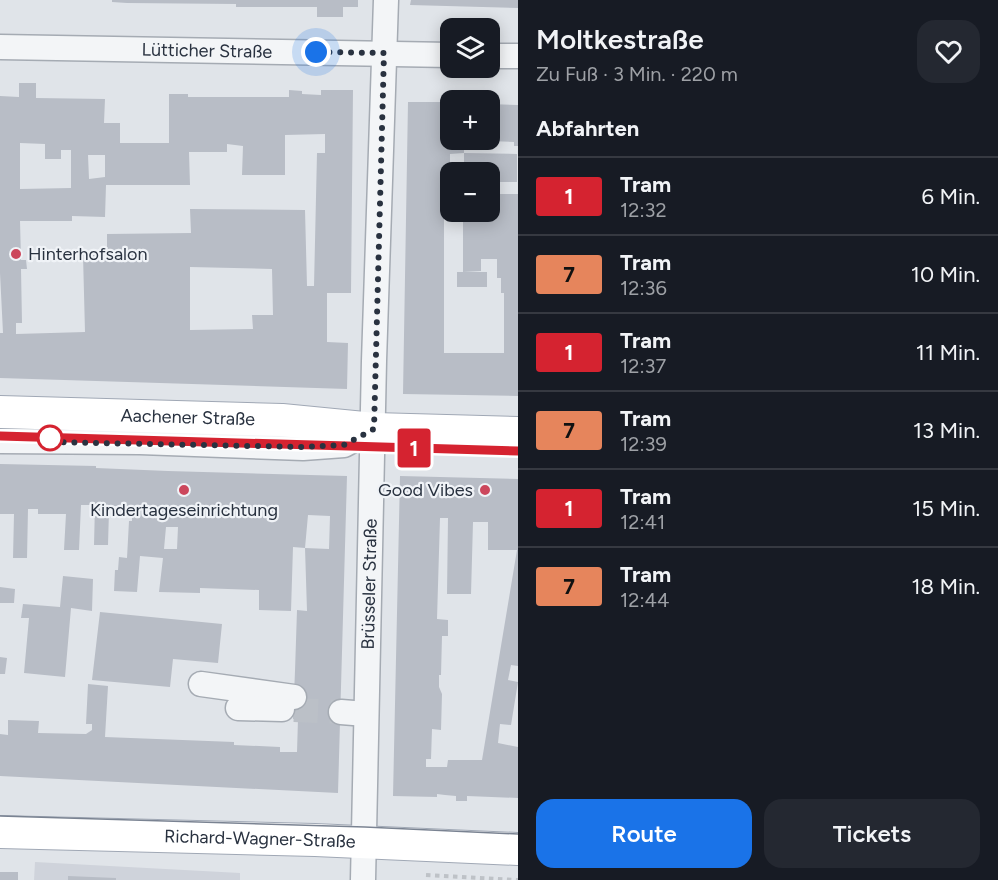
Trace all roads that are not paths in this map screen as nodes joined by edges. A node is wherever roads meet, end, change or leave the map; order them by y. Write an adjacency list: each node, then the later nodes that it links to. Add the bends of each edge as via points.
1 (386, 0): 3 (street, Brüsseler Straße)
2 (0, 47): 3 (street, Lütticher Straße)
3 (384, 53): 4 (street, Lütticher Straße); 8 (street, Brüsseler Straße)
4 (440, 55)
5 (500, 56): 6 (street)
6 (518, 56)
7 (0, 412): 8 (main road, Aachener Straße, via 282,420)
8 (374, 429): 9 (main road, Aachener Straße); 10 (street, Aachener Straße, via 344,445 303,447); 13 (street, Brüsseler Straße)
9 (518, 433)
10 (0, 441)
11 (201, 684): 14 (street, via 294,704)
12 (341, 705): 13 (street)
13 (366, 707): 16 (street, Brüsseler Straße)
14 (238, 708)
15 (0, 832): 16 (main road, Richard-Wagner-Straße)
16 (364, 843): 17 (main road, Richard-Wagner-Straße); 18 (street, Brüsseler Straße)
17 (518, 849)
18 (363, 880)

